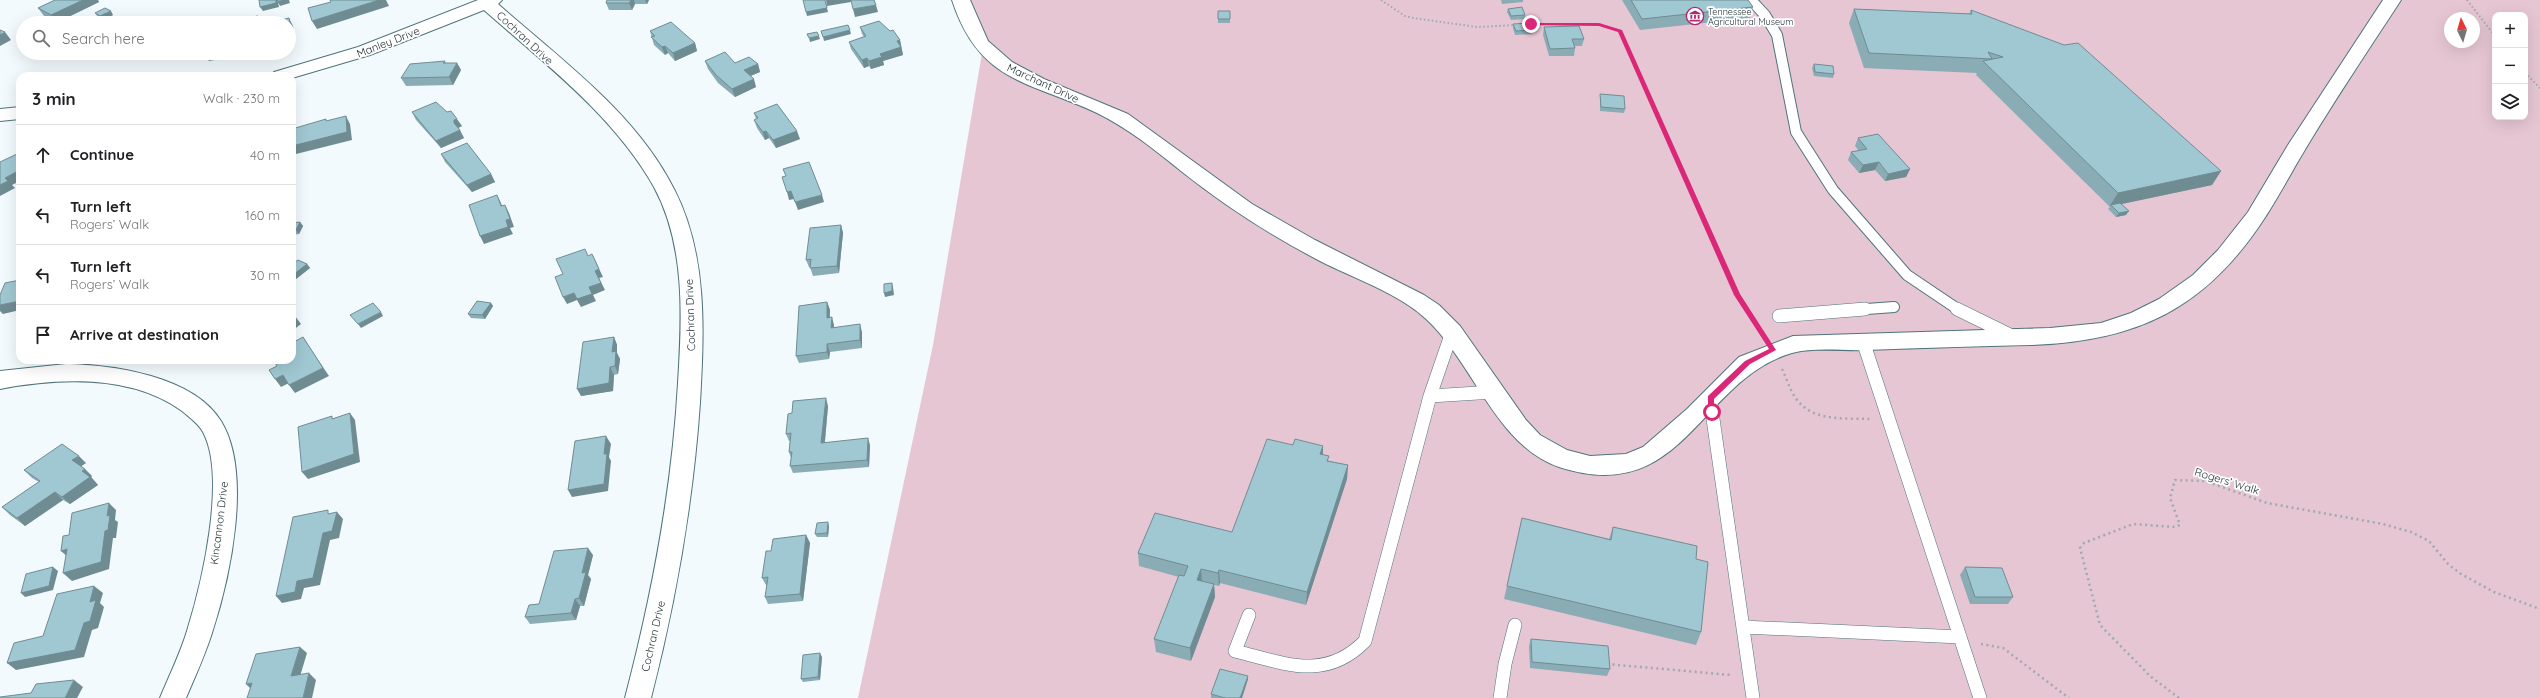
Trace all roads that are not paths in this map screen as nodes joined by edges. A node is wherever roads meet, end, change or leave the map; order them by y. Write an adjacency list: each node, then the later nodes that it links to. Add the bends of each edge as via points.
1 (961, 0): 10 (street, Marchant Drive, via 969,22 990,55 1024,76 1119,117 1144,132 1244,208 1300,242 1416,300 1432,311)
2 (1750, 0): 11 (lane, via 1765,15 1778,35 1796,132 1833,190 1907,275 1948,305)
3 (2392, 0): 11 (street, Marchant Drive, via 2298,145 2255,217 2226,255 2200,280 2167,304 2140,319 2101,331)
4 (490, 1): 5 (street, Manley Drive, via 364,51); 22 (street, Cochran Drive, via 582,90 640,153 664,190 682,239 690,281 693,321 686,444 656,631)
5 (293, 72)
6 (16, 113): 7 (street)
7 (0, 114)
8 (1894, 307): 9 (lane)
9 (1779, 316)
10 (1452, 332): 14 (street, Marchant Drive); 15 (lane)
11 (2015, 338): 12 (street, Marchant Drive)
12 (1863, 341): 16 (street, Marchant Drive, via 1793,344 1773,350 1747,363); 20 (lane)
13 (0, 380): 21 (street, Kincannon Drive, via 43,374 80,373 115,376 145,383 170,393 188,403 213,427 219,441 225,474 219,542 200,630)
14 (1494, 392): 15 (lane); 16 (street, Marchant Drive, via 1532,441 1561,458 1590,465 1627,463 1651,454 1690,420)
15 (1430, 396): 17 (lane, via 1371,622 1365,641 1356,653 1344,662 1311,667 1235,651)
16 (1710, 398): 19 (lane)
17 (1249, 615)
18 (1515, 625): 23 (lane)
19 (1743, 627): 20 (lane); 24 (lane)
20 (1960, 637): 25 (lane)
21 (173, 698)
22 (638, 698)
23 (1500, 698)
24 (1753, 698)
25 (1980, 698)

